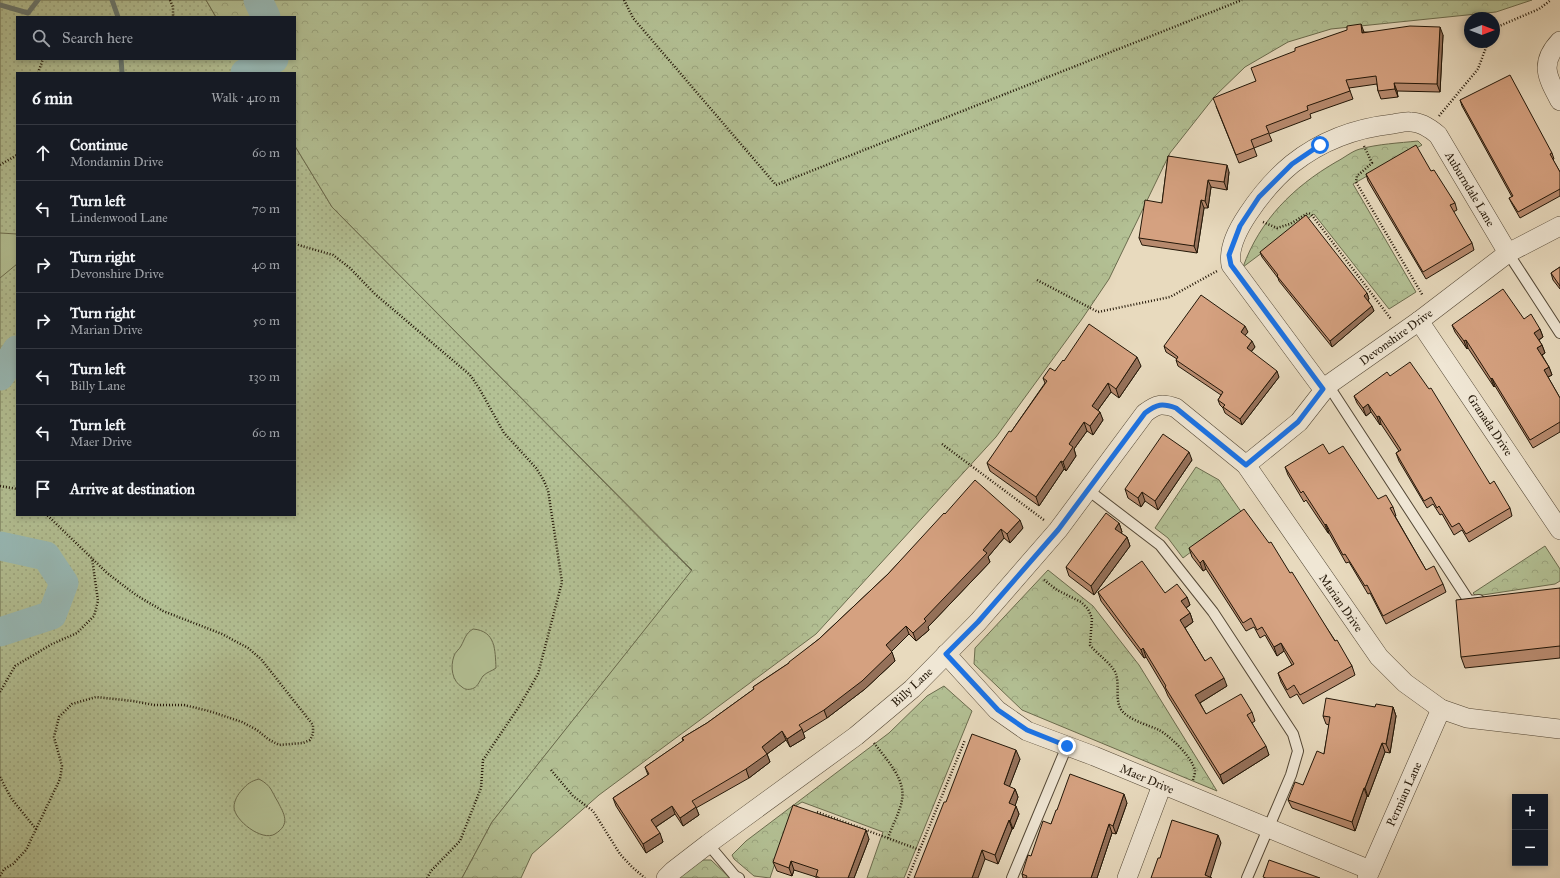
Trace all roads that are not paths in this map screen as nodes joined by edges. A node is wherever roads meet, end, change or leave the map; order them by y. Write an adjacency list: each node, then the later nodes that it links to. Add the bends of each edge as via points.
1 (1560, 41): 2 (street, via 1553,48 1547,64 1547,73)
2 (1560, 101)
3 (1560, 226): 4 (street, Devonshire Drive)
4 (1508, 253): 5 (street, Devonshire Drive); 6 (lane); 7 (street, Auburndale Lane, via 1438,135 1430,128 1412,122 1380,125 1345,134 1320,145 1292,164 1259,197 1240,226 1229,255 1231,265)
5 (1419, 321): 7 (street, Devonshire Drive); 11 (street, Granada Drive)
6 (1560, 333)
7 (1326, 387): 9 (street, Devonshire Drive, via 1298,422); 12 (lane, via 1469,601)
8 (1166, 404): 9 (street, Marian Drive, via 1176,408); 10 (street, Billy Lane, via 1155,406 1145,413)
9 (1246, 465): 14 (street, Marian Drive, via 1379,657 1405,683)
10 (1088, 490): 13 (street, Billy Lane, via 1058,530 978,622); 18 (lane, via 1160,545 1213,612 1293,734 1298,751 1291,775)
11 (1560, 530)
12 (1491, 598)
13 (946, 654): 16 (street, Maer Drive, via 998,710 1027,730); 19 (street, Billy Lane, via 912,689 856,736)
14 (1441, 709): 15 (street, Marian Drive, via 1467,718); 20 (street, Permian Lane)
15 (1560, 729)
16 (1067, 746): 17 (street, Maer Drive); 23 (lane)
17 (1162, 785): 18 (street, Maer Drive); 24 (street)
18 (1268, 828): 20 (street, Maer Drive); 25 (lane)
19 (708, 844): 21 (street, Billy Lane); 22 (lane)
20 (1369, 874)
21 (666, 878)
22 (739, 878)
23 (1012, 878)
24 (1127, 878)
25 (1247, 878)

